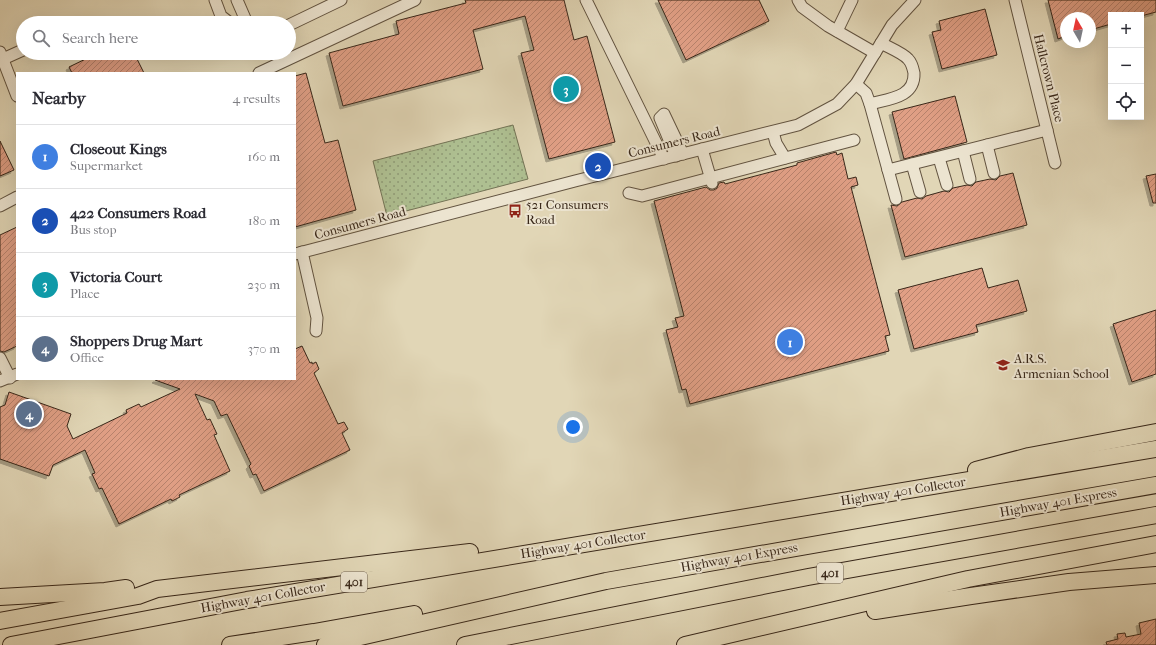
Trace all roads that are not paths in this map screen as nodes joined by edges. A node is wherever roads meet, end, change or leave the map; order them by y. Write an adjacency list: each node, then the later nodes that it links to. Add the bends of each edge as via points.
1 (215, 0): 11 (street)
2 (236, 0): 12 (street)
3 (243, 0): 13 (street)
4 (341, 0): 14 (street)
5 (415, 0): 20 (street)
6 (586, 0): 34 (street)
7 (798, 0): 15 (street, via 802,7)
8 (852, 0): 15 (street)
9 (915, 0): 16 (street, Consumers Road, via 892,25)
10 (1015, 0): 26 (street, Hallcrown Place)
11 (221, 16)
12 (244, 16)
13 (250, 16)
14 (296, 22)
15 (837, 31): 18 (street)
16 (881, 43): 18 (street, Consumers Road); 25 (street, via 908,58 912,64 914,79 911,88 899,97)
17 (16, 52): 19 (street)
18 (875, 53): 23 (street, Consumers Road)
19 (1, 56): 24 (street)
20 (296, 56)
21 (287, 60): 22 (street)
22 (261, 72)
23 (856, 84): 25 (street, via 866,94); 27 (street, Consumers Road, via 837,104 798,125)
24 (16, 94)
25 (870, 104): 37 (street)
26 (1047, 130): 29 (street); 35 (street, Hallcrown Place)
27 (773, 132): 30 (street, Consumers Road); 32 (street)
28 (854, 140): 32 (street)
29 (987, 145): 31 (street); 38 (street)
30 (702, 149): 34 (street, Consumers Road); 40 (street)
31 (963, 151): 33 (street); 39 (street)
32 (785, 158): 40 (street)
33 (939, 158): 36 (street); 41 (street)
34 (664, 159): 47 (street, Consumers Road)
35 (1055, 163)
36 (912, 164): 37 (street); 42 (street)
37 (888, 170): 45 (street)
38 (994, 173)
39 (970, 179)
40 (711, 181): 43 (street, via 642,196)
41 (947, 186)
42 (920, 192)
43 (629, 193)
44 (16, 198): 46 (street)
45 (896, 198)
46 (0, 206)
47 (298, 253): 48 (street, via 316,318)
48 (316, 331)
49 (0, 358): 50 (street)
50 (9, 378)
51 (1156, 432): 54 (highway, via 1029,456)
52 (1156, 449): 54 (highway, Highway 401 Collector / 401)
53 (1156, 485): 59 (highway, Highway 401 Express / 401)
54 (856, 499): 56 (highway, Highway 401 Collector / 401)
55 (1156, 515): 64 (highway, 401, via 808,577)
56 (692, 526): 60 (highway); 65 (highway, Highway 401 Collector / 401, via 247,600)
57 (1156, 544): 63 (highway, via 968,580)
58 (1156, 575): 63 (highway, via 1069,582)
59 (606, 581): 66 (highway); 67 (highway, Highway 401 Express / 401)
60 (157, 589): 61 (highway, via 140,587); 62 (highway, via 138,596)
61 (0, 597)
62 (0, 621)
63 (782, 622): 70 (highway)
64 (504, 636): 68 (highway, 401); 69 (highway)
65 (14, 644)
66 (230, 645)
67 (326, 645)
68 (465, 645)
69 (476, 645)
70 (685, 645)

